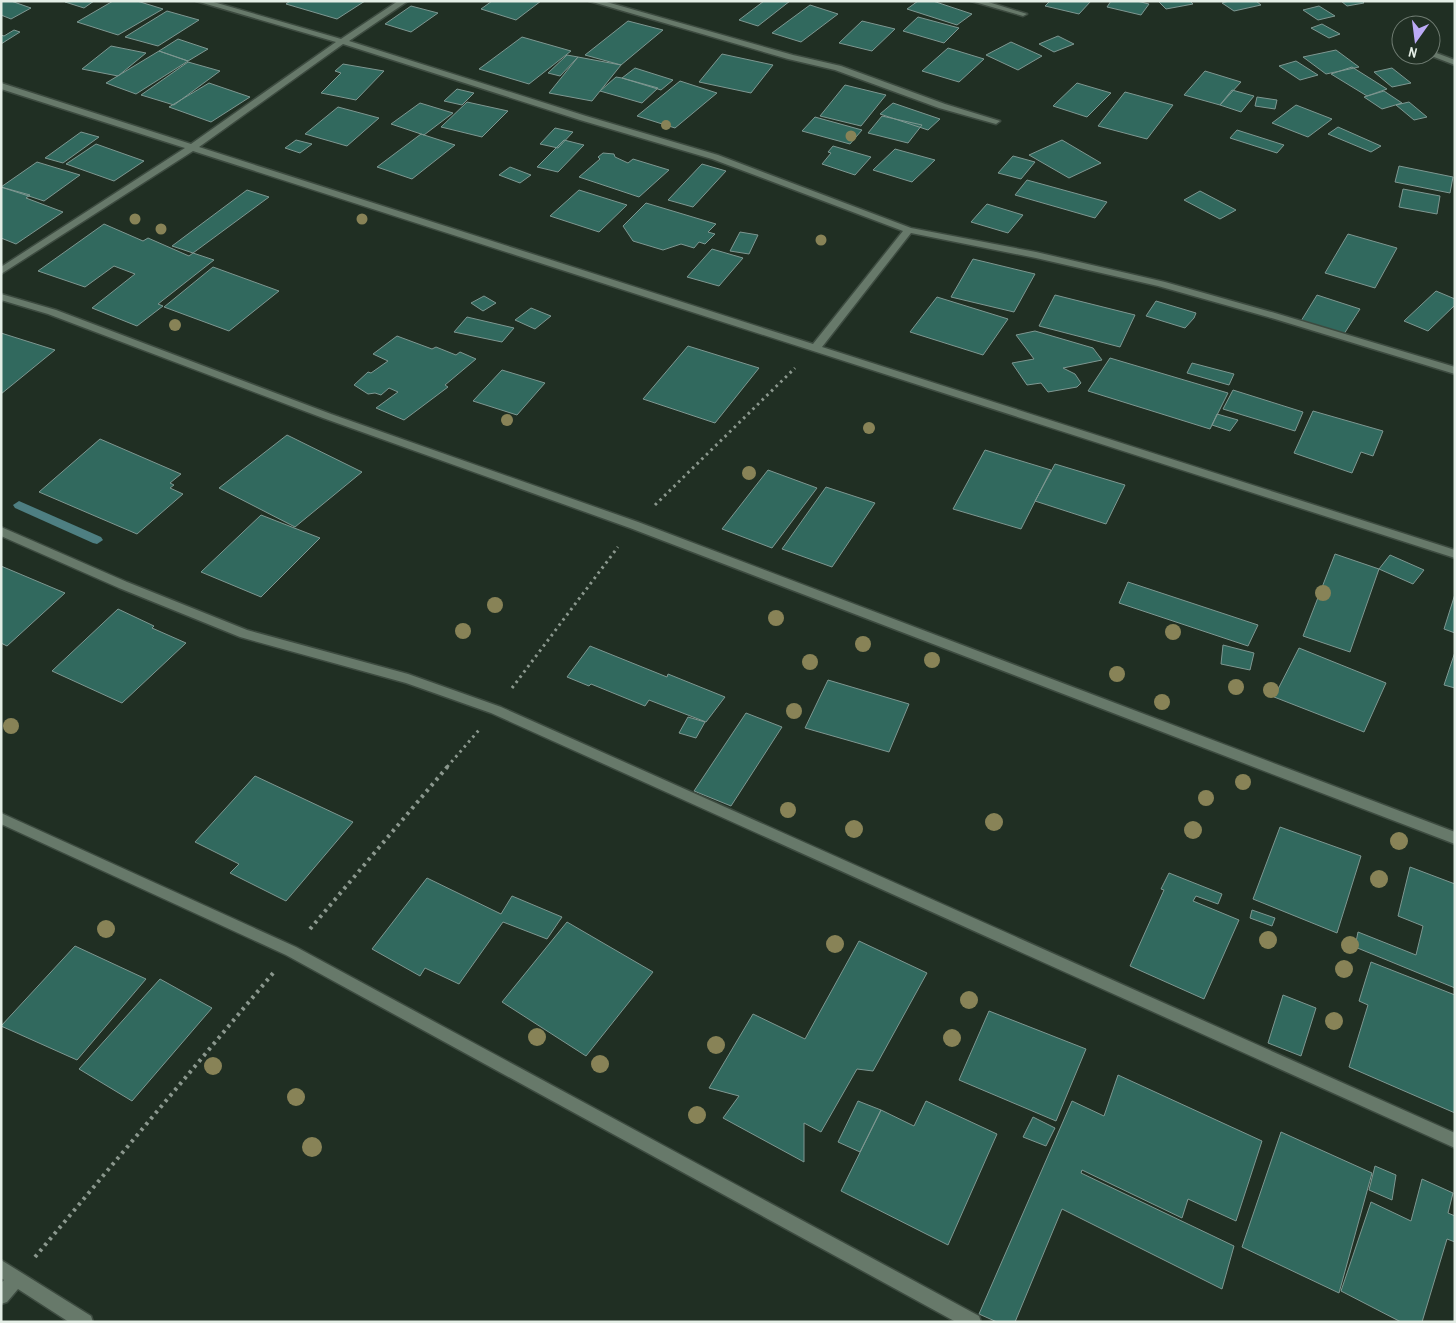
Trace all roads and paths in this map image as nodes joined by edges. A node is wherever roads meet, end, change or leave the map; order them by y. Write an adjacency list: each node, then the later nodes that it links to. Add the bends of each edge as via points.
1 (200, 1): 6 (street)
2 (404, 1): 6 (street)
3 (594, 1): 10 (street, via 792,58 838,68 942,106)
4 (975, 1): 5 (street)
5 (1023, 14)
6 (343, 41): 11 (street); 12 (street, via 715,157)
7 (1441, 57): 8 (street)
8 (1455, 63)
9 (1, 86): 11 (street)
10 (996, 121)
11 (193, 147): 13 (street); 15 (street)
12 (910, 230): 15 (street); 16 (street, via 1018,251 1162,285)
13 (1, 271)
14 (1, 297): 21 (street, via 52,312 634,525)
15 (815, 348): 18 (street)
16 (1455, 371)
17 (1, 531): 19 (street, via 244,634 408,679)
18 (1455, 554)
19 (496, 710): 22 (path); 23 (street)
20 (1, 818): 22 (street)
21 (1455, 838)
22 (291, 951): 25 (path); 28 (street)
23 (1455, 1141)
24 (1, 1268): 25 (street)
25 (16, 1279): 26 (street); 27 (street)
26 (1, 1296)
27 (85, 1322)
28 (973, 1322)

